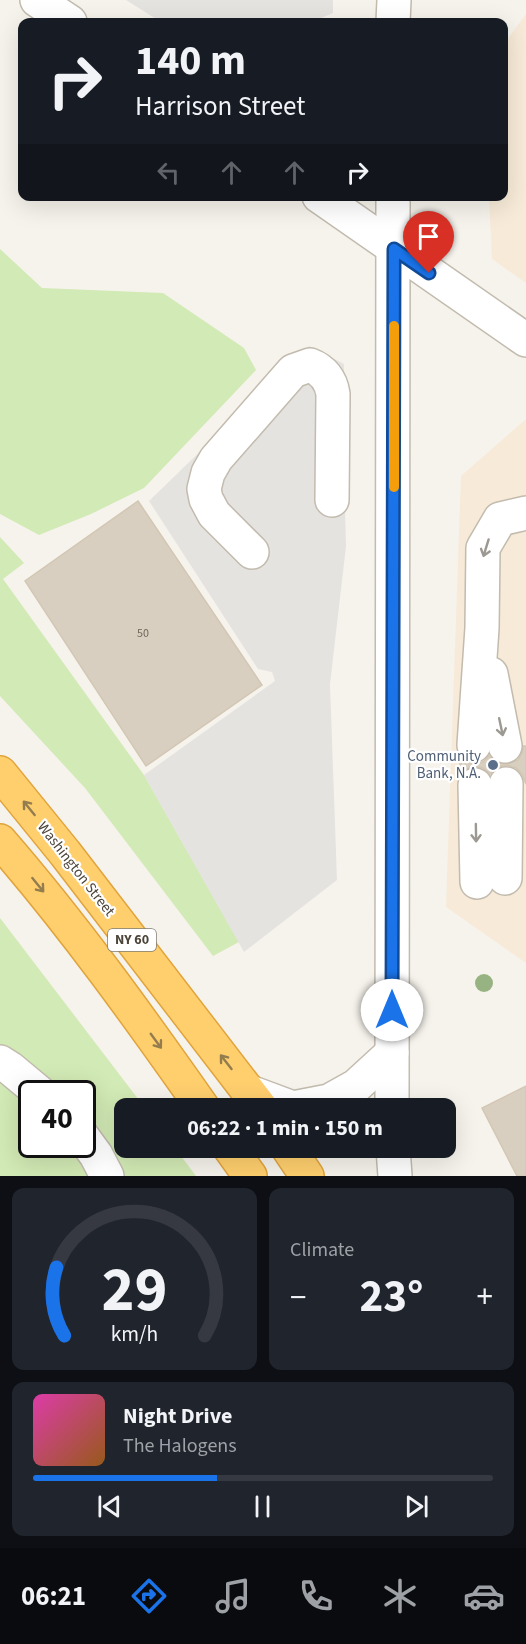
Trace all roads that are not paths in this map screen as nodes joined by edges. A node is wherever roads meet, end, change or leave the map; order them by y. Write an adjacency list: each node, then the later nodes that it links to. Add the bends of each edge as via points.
1 (38, 0): 3 (street)
2 (394, 0): 4 (street)
3 (64, 18)
4 (393, 18)
5 (326, 201): 7 (street)
6 (393, 201): 7 (street)
7 (394, 249): 8 (street); 17 (street)
8 (526, 340)
9 (332, 485): 11 (street, via 333,394 331,384 310,365 292,370 208,473 204,489 210,507)
10 (526, 513): 12 (street, one-way to 12, via 500,519 483,548 482,628)
11 (252, 552)
12 (490, 745)
13 (0, 773): 21 (highway, Washington Street / NY 60, one-way to 13)
14 (490, 785): 16 (street, one-way to 16)
15 (0, 841): 20 (highway, NY 60, one-way to 20, via 40,887)
16 (491, 880)
17 (392, 1053): 22 (street, via 356,1086); 23 (street)
18 (0, 1062): 19 (street)
19 (24, 1080)
20 (196, 1098)
21 (253, 1098)
22 (334, 1098)
23 (392, 1098)
24 (96, 1155): 28 (street)
25 (237, 1158): 29 (highway)
26 (295, 1158): 30 (highway)
27 (394, 1158): 31 (street)
28 (107, 1176)
29 (250, 1176)
30 (307, 1176)
31 (395, 1176)

